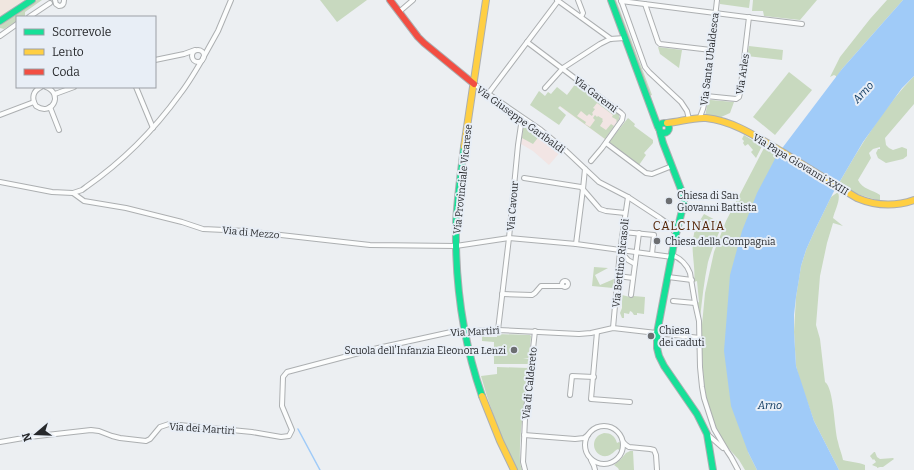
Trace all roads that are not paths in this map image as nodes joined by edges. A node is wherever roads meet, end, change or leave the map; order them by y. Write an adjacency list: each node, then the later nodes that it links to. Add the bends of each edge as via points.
1 (32, 0): 21 (main road)
2 (64, 0): 13 (street, via 59,6)
3 (231, 0): 28 (street)
4 (390, 0): 16 (main road, Via Giuseppe Garibaldi)
5 (413, 0): 16 (street)
6 (486, 0): 37 (main road, Via Provinciale Vicarese)
7 (557, 0): 19 (street); 27 (street)
8 (578, 0): 19 (street, via 583,13)
9 (611, 0): 25 (main road)
10 (658, 0): 15 (street)
11 (717, 0): 17 (street, Via Santa Ubaldesca)
12 (621, 1): 14 (street); 51 (street, via 645,67 681,102)
13 (54, 2): 18 (street)
14 (645, 4): 15 (street); 30 (street, via 660,44)
15 (657, 6): 17 (street)
16 (399, 12): 37 (main road, Via Giuseppe Garibaldi, via 424,43)
17 (715, 13): 20 (street); 30 (street, Via Santa Ubaldesca)
18 (31, 16)
19 (581, 17): 26 (street)
20 (749, 17): 22 (street); 45 (street, Via Arles, via 739,97 736,99)
21 (0, 22)
22 (802, 24)
23 (16, 26): 24 (street)
24 (0, 36)
25 (625, 38): 26 (street); 53 (main road, via 652,111)
26 (611, 39): 35 (street)
27 (527, 42): 35 (street); 44 (street)
28 (210, 46): 29 (street); 32 (street)
29 (197, 50): 31 (street); 32 (street, via 203,53); 34 (street, via 192,53)
30 (711, 50): 45 (street, Via Santa Ubaldesca)
31 (184, 54): 33 (street); 34 (street)
32 (203, 59): 34 (street, via 198,62); 36 (street)
33 (156, 60)
34 (193, 60): 36 (street)
35 (563, 68): 42 (street); 55 (street, Via Garemi, via 623,115)
36 (196, 70): 52 (street, via 181,94)
37 (474, 84): 44 (street, Via Giuseppe Garibaldi); 73 (main road, Via Provinciale Vicarese, via 459,186)
38 (39, 88): 46 (street, via 34,94)
39 (48, 88): 43 (street)
40 (71, 88): 43 (street)
41 (136, 88): 52 (street)
42 (545, 88)
43 (55, 94): 47 (street, via 55,102)
44 (488, 94): 49 (street, Via Giuseppe Garibaldi)
45 (706, 96): 50 (street, Via Santa Ubaldesca)
46 (34, 102): 47 (street, via 42,109); 48 (street)
47 (50, 107): 54 (street)
48 (0, 115)
49 (522, 118): 58 (street, Via Giuseppe Garibaldi, via 541,130); 71 (street, Via Cavour)
50 (700, 118): 51 (main road, Via Papa Giovanni XXIII); 64 (main road, Via Papa Giovanni XXIII, via 730,122 866,202 896,205)
51 (689, 119): 53 (main road, Via Papa Giovanni XXIII)
52 (153, 128): 62 (street, via 109,170 86,188)
53 (664, 128): 57 (main road, via 665,147)
54 (59, 130)
55 (606, 143): 56 (street, Via Garemi); 57 (street, via 646,173 652,174)
56 (591, 161)
57 (672, 166): 65 (main road, via 684,201)
58 (585, 169): 61 (street); 63 (street, Via Giuseppe Garibaldi, via 599,182)
59 (524, 178): 61 (street)
60 (0, 182): 62 (street, Via di Mezzo, via 52,192)
61 (583, 189): 66 (street, via 600,209); 72 (street)
62 (73, 193): 73 (street, Via di Mezzo, via 84,201 151,214 203,229 246,231 370,245)
63 (628, 197): 66 (street, Via Bettino Ricasoli); 67 (street, Via Giuseppe Garibaldi)
64 (914, 200)
65 (683, 209): 67 (street, via 676,221); 70 (main road)
66 (625, 213): 68 (street, Via Bettino Ricasoli)
67 (665, 222): 70 (street, Via Giuseppe Garibaldi, via 673,228)
68 (623, 232): 69 (street); 74 (street, Via Bettino Ricasoli)
69 (639, 233): 75 (street); 76 (street, via 654,235)
70 (676, 236): 77 (main road)
71 (509, 238): 72 (street, Via di Mezzo); 73 (street, Via di Mezzo); 84 (street, Via Cavour)
72 (576, 244): 74 (street, Via di Mezzo)
73 (456, 246): 90 (main road, Via Provinciale Vicarese)
74 (621, 250): 75 (street, Via di Mezzo); 78 (street, via 627,259); 79 (street, Via Bettino Ricasoli)
75 (636, 252): 76 (street, Via di Mezzo); 78 (street)
76 (652, 254): 77 (street, Via di Mezzo)
77 (672, 256): 80 (main road); 82 (street, via 686,266)
78 (635, 264): 81 (street)
79 (618, 276): 81 (street); 88 (street, Via Bettino Ricasoli)
80 (668, 276): 82 (street); 93 (main road, via 666,300)
81 (633, 278): 85 (street)
82 (692, 280): 87 (street)
83 (562, 286): 84 (street, via 542,286 532,295)
84 (502, 294): 89 (street, Via Cavour)
85 (631, 294)
86 (673, 301): 87 (street)
87 (695, 303): 94 (street)
88 (613, 328): 92 (street, Via Martiri); 93 (street)
89 (498, 330): 90 (street, Via Martiri); 91 (street, Via Martiri)
90 (464, 331): 95 (street, Via Martiri, via 408,341); 107 (main road, Via Provinciale Vicarese, via 474,374 487,411)
91 (535, 331): 92 (street, Via Martiri, via 579,334); 100 (street, Via di Caldereto)
92 (597, 332): 96 (street)
93 (657, 333): 94 (street); 99 (main road, via 657,350 662,361)
94 (700, 338): 105 (street, via 704,398 714,429)
95 (293, 370): 104 (street, Via dei Martiri, via 286,373 283,378 282,406 292,430 286,437 169,424 160,427 146,441 120,438 91,430)
96 (594, 377): 97 (street, via 572,376); 98 (street, via 592,400)
97 (570, 395)
98 (630, 402)
99 (707, 434): 105 (street); 111 (main road)
100 (524, 435): 102 (street); 108 (street, Via di Caldereto)
101 (588, 435): 102 (street); 103 (street, via 597,428 606,427 616,431); 106 (street, via 585,443)
102 (575, 439): 106 (street, via 581,442)
103 (622, 440): 106 (street, via 621,452 612,462 599,464); 110 (street, via 629,447 654,450)
104 (0, 442)
105 (727, 451): 112 (street)
106 (587, 454): 109 (street)
107 (514, 470)
108 (524, 470)
109 (595, 470)
110 (657, 470)
111 (713, 470)
112 (738, 470)

